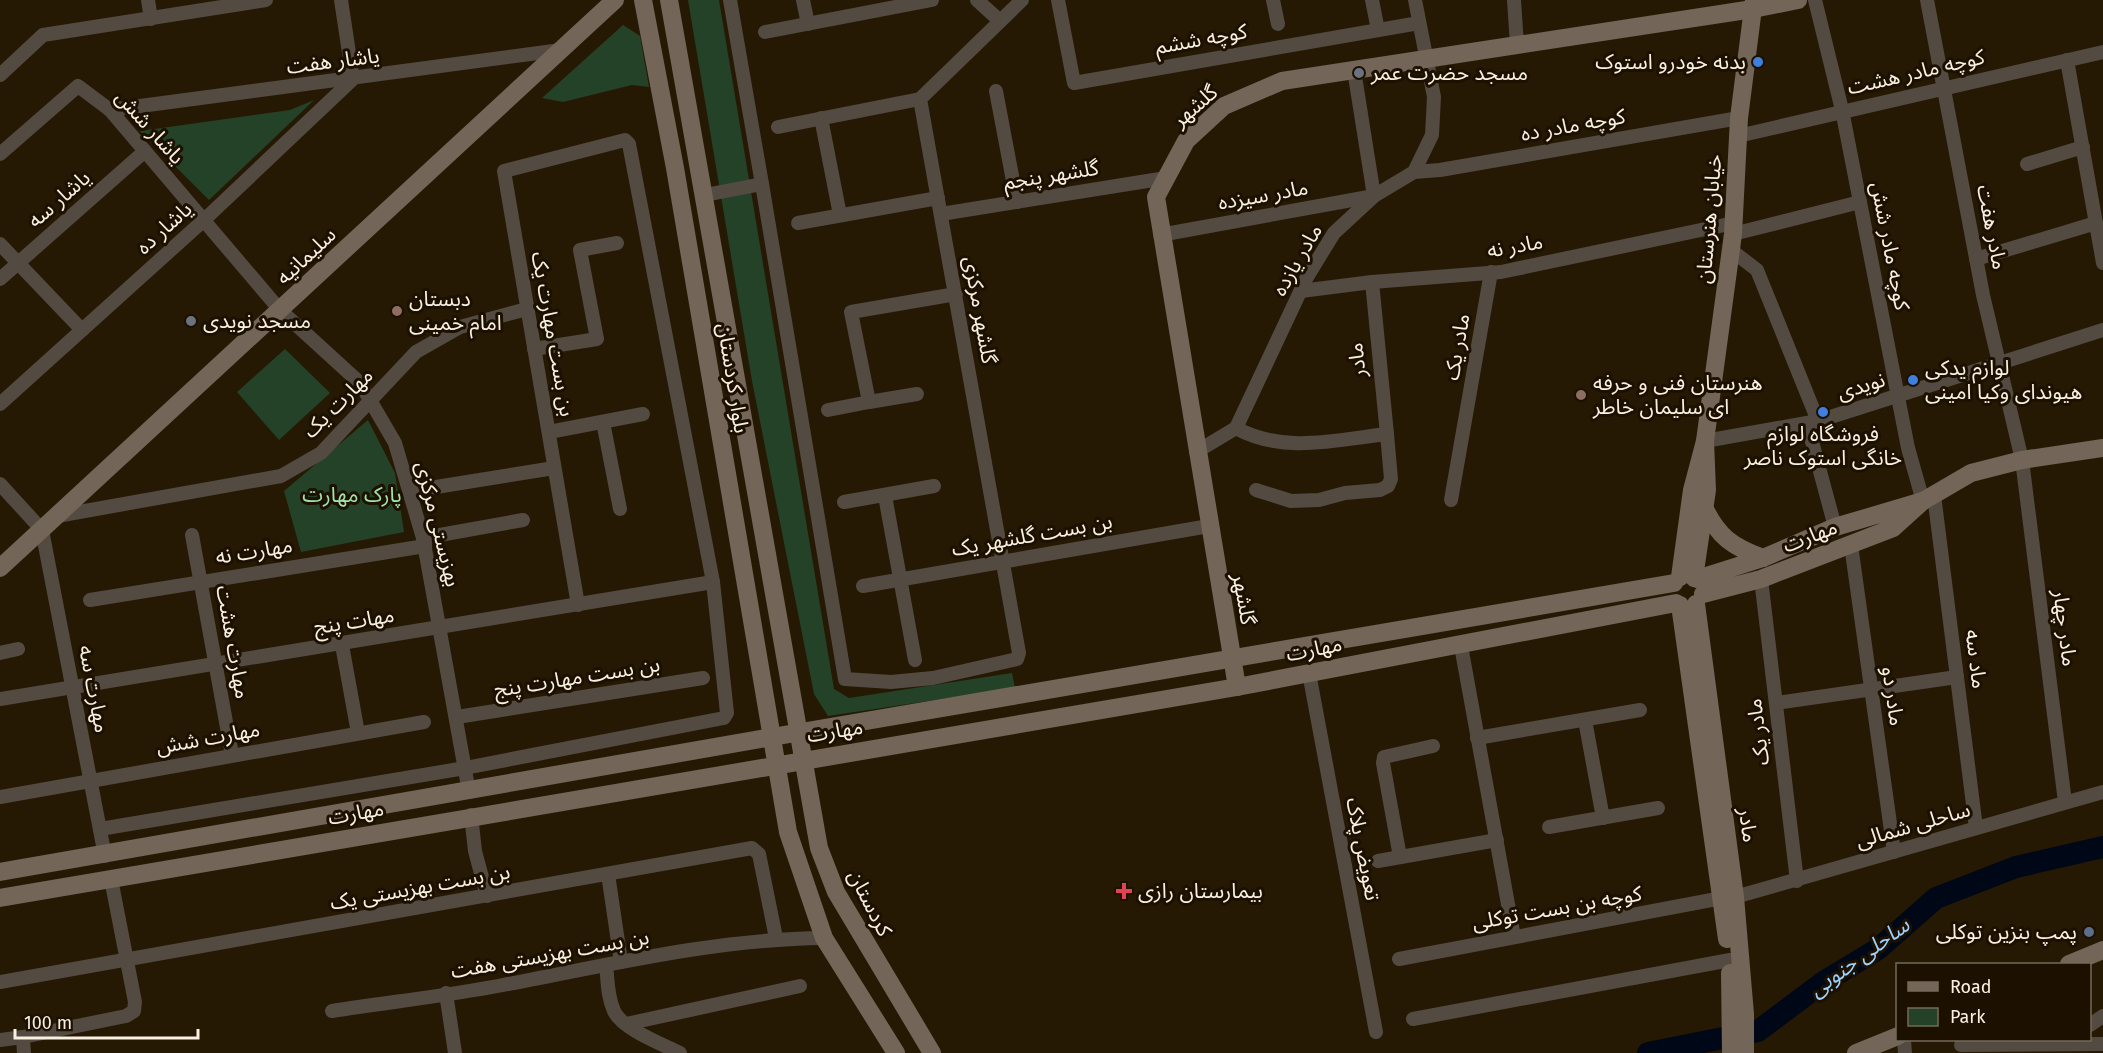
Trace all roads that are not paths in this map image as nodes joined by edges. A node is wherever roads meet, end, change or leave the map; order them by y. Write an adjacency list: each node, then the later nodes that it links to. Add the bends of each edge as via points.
1 (148, 0): 21 (street)
2 (266, 0): 21 (street)
3 (341, 0): 35 (street)
4 (643, 0): 147 (main road, بلوار کردستان)
5 (669, 0): 51 (main road, بلوار کردستان)
6 (730, 0): 50 (street)
7 (803, 0): 24 (street)
8 (932, 0): 24 (street)
9 (977, 0): 22 (street)
10 (1022, 0): 22 (street)
11 (1058, 0): 26 (street, کوچه ششم, via 1074,83)
12 (1273, 0): 25 (street)
13 (1372, 0): 26 (street)
14 (1415, 0): 23 (street)
15 (1514, 0): 28 (street)
16 (1798, 0): 20 (main road, گلشهر)
17 (1815, 0): 40 (street, کوچه مادر شش)
18 (1927, 0): 36 (street, مادر هفت)
19 (605, 3): 29 (main road, سلیمانیه)
20 (1754, 5): 28 (main road, گلشهر); 43 (main road, خیابان هنرستان)
21 (152, 19): 34 (street, via 43,35)
22 (1000, 21): 38 (street)
23 (1419, 23): 26 (street, کوچه ششم); 31 (street)
24 (808, 24): 27 (street)
25 (1278, 24)
26 (1378, 30)
27 (765, 32)
28 (1517, 45): 31 (main road, گلشهر)
29 (561, 51): 35 (street, یاشار هفت); 74 (main road, سلیمانیه)
30 (2103, 52): 32 (street, کوچه مادر هشت)
31 (1427, 60): 33 (main road, گلشهر); 48 (street, via 1434,97 1432,135)
32 (2067, 60): 36 (street, کوچه مادر هشت); 44 (street)
33 (1354, 70): 49 (main road, گلشهر, via 1282,81 1224,106 1186,141); 52 (street)
34 (0, 75)
35 (353, 80): 39 (street, یاشار هفت); 58 (street, یاشار ده)
36 (1944, 88): 40 (street, کوچه مادر هشت); 65 (street, مادر هفت)
37 (996, 91): 54 (street)
38 (920, 99): 41 (street); 53 (street, گلشهر مرکزی)
39 (110, 110): 45 (street, یاشار شش); 46 (street, یاشار شش, via 78,86)
40 (1842, 110): 43 (street, کوچه مادر هشت); 55 (street, کوچه مادر شش)
41 (821, 118): 42 (street); 57 (street)
42 (778, 127)
43 (1739, 127): 48 (street, کوچه مادر ده); 62 (main road, خیابان هنرستان)
44 (2083, 147): 47 (street); 60 (street)
45 (145, 151): 58 (street, یاشار شش); 66 (street, یاشار سه)
46 (0, 154)
47 (2027, 164)
48 (1414, 172): 52 (street, مادر یازده)
49 (1167, 178): 54 (street, گلشهر پنجم); 61 (main road, گلشهر, via 1156,197)
50 (762, 184): 51 (street); 115 (street, گلشهر مرکزی, via 845,679 933,678 1017,659)
51 (705, 195): 145 (main road, بلوار کردستان)
52 (1374, 196): 61 (street, مادر سیزده); 71 (street, مادر یازده, via 1334,233)
53 (938, 198): 56 (street, گلشهر مرکزی); 57 (street)
54 (1017, 202): 56 (street, گلشهر پنجم)
55 (1860, 202): 62 (street, مادر نه); 80 (street, کوچه مادر شش)
56 (941, 214): 72 (street, گلشهر مرکزی)
57 (840, 215): 59 (street)
58 (204, 220): 74 (street, یاشار شش); 75 (street, یاشار ده)
59 (798, 223)
60 (2096, 223): 65 (street); 67 (street)
61 (1160, 236): 93 (main road, گلشهر)
62 (1733, 236): 68 (street, مادر نه); 87 (street, نویدی, via 1757,270); 91 (main road, خیابان هنرستان)
63 (617, 243): 77 (street, via 580,250 597,339)
64 (0, 244): 66 (street)
65 (1976, 259): 78 (street, مادر هفت)
66 (17, 263): 69 (street, یاشار سه); 75 (street)
67 (2103, 263)
68 (1491, 272): 70 (street, مادر نه); 102 (street, مادر یک)
69 (0, 279)
70 (1372, 282): 71 (street, مادر نه); 90 (street, مادر)
71 (1301, 291): 88 (street, مادر یازده)
72 (956, 294): 82 (street, via 850,312); 115 (street, گلشهر مرکزی)
73 (527, 309): 77 (street, بن بست مهارت یک); 81 (street, مهارت یک, via 460,327 416,352); 120 (street, بن بست مهارت یک, via 504,171 625,140 629,144)
74 (280, 310): 81 (street, بهزیستی مرکزی, via 360,383); 106 (main road, سلیمانیه)
75 (82, 330): 83 (street, یاشار ده)
76 (2103, 330): 78 (street, نویدی)
77 (534, 350): 89 (street, بن بست مهارت یک)
78 (2000, 364): 80 (street, نویدی); 94 (street, مادر هفت)
79 (917, 394): 82 (street)
80 (1899, 396): 87 (street, نویدی); 101 (street, کوچه مادر شش, via 1908,448)
81 (371, 402): 99 (street, بهزیستی مرکزی, via 395,443); 106 (street, مهارت یک, via 321,453 281,476)
82 (869, 402): 84 (street)
83 (0, 404)
84 (828, 410)
85 (643, 414): 86 (street)
86 (603, 422): 89 (street); 105 (street)
87 (1812, 422): 91 (street); 109 (street)
88 (1236, 428): 90 (street, via 1253,438 1288,445); 93 (street)
89 (549, 432): 95 (street, بن بست مهارت یک)
90 (1387, 434): 98 (street, مادر, via 1391,479 1380,490 1291,501)
91 (1706, 441): 104 (main road, خیابان هنرستان); 122 (main road, خیابان هنرستان, via 1692,490)
92 (2103, 447): 94 (main road, مهارت)
93 (1196, 452): 108 (main road, گلشهر)
94 (2022, 459): 101 (main road, مهارت, via 1971,472); 158 (street, مادر چهار)
95 (554, 468): 99 (street); 124 (street, بن بست مهارت یک)
96 (0, 484): 110 (street)
97 (934, 486): 100 (street)
98 (1256, 490)
99 (411, 491): 112 (street, بهزیستی مرکزی)
100 (885, 496): 103 (street); 118 (street)
101 (1928, 498): 109 (main road, مهارت); 113 (main road, مهارت, via 1893,528); 134 (street, ماد سه)
102 (1452, 500)
103 (844, 502)
104 (1704, 507): 114 (main road, via 1712,524 1734,548); 122 (main road, خیابان هنرستان)
105 (620, 509)
106 (57, 516): 110 (main road, سلیمانیه)
107 (523, 520): 112 (street, مهارت نه)
108 (1209, 525): 115 (street, بن بست گلشهر یک); 130 (main road, گلشهر)
109 (1835, 527): 114 (main road, مهارت)
110 (42, 530): 116 (main road, سلیمانیه); 136 (street, مهارت سه)
111 (192, 535): 119 (street, مهارت هشت)
112 (424, 542): 119 (street, مهارت نه); 125 (street, بهزیستی مرکزی)
113 (1851, 545): 117 (main road, مهارت); 138 (street, مادر دو)
114 (1763, 558): 122 (main road, مهارت)
115 (1004, 562): 118 (street, بن بست گلشهر یک)
116 (0, 568)
117 (1761, 579): 122 (main road, مهارت); 140 (street, مادر یک)
118 (901, 580): 121 (street, بن بست گلشهر یک); 131 (street)
119 (201, 581): 123 (street, مهارت نه); 132 (street, مهارت هشت)
120 (713, 582): 124 (street, مهات پنج); 153 (street, via 727,713 724,718)
121 (863, 586)
122 (1687, 590): 127 (main road, مهارت); 130 (main road, مهارت); 176 (main road, مادر)
123 (90, 600)
124 (578, 605): 125 (street, مهات پنج)
125 (441, 629): 126 (street, مهات پنج); 142 (street, بهزیستی مرکزی)
126 (342, 645): 132 (street, مهات پنج); 146 (street)
127 (1461, 646): 133 (main road, مهارت); 148 (street)
128 (18, 649): 129 (street)
129 (0, 653)
130 (1232, 659): 137 (main road, گلشهر); 145 (main road, مهارت)
131 (915, 660)
132 (216, 664): 136 (street, مهات پنج); 150 (street, مهارت هشت)
133 (1309, 673): 137 (main road, مهارت); 194 (street, تعویض پلاک)
134 (1957, 677): 138 (street); 163 (street, ماد سه)
135 (703, 678): 142 (street, بن بست مهارت پنج)
136 (73, 687): 139 (street, مهات پنج); 154 (street, مهارت سه)
137 (1237, 687): 151 (main road, مهارت)
138 (1871, 690): 140 (street); 166 (street, مادر دو)
139 (0, 699)
140 (1776, 703): 173 (street, مادر یک)
141 (1640, 710): 143 (street)
142 (457, 717): 153 (street, بهزیستی مرکزی)
143 (1585, 720): 148 (street); 161 (street)
144 (424, 722): 146 (street, مهارت شش)
145 (798, 732): 147 (main road, مهارت); 151 (main road, بلوار کردستان)
146 (358, 733): 150 (street, مهارت شش)
147 (772, 737): 152 (main road, بلوار کردستان); 155 (main road, مهارت)
148 (1477, 738): 165 (street)
149 (1433, 746): 168 (street, via 1384,758)
150 (232, 755): 154 (street, مهارت شش)
151 (802, 759): 152 (main road, مهارت); 206 (main road, کردستان, via 819,848 836,892)
152 (776, 764): 160 (main road, مهارت); 179 (main road, via 789,832)
153 (465, 768): 155 (street, بهزیستی مرکزی); 164 (street)
154 (91, 780): 157 (street, مهارت شش); 164 (street, مهارت سه)
155 (469, 792): 160 (main road); 167 (main road, مهارت)
156 (2103, 792): 158 (street, ساحلی شمالی)
157 (0, 797)
158 (2065, 802): 163 (street, ساحلی شمالی)
159 (1658, 808): 161 (street)
160 (471, 815): 172 (main road, مهارت); 174 (street, via 475,851)
161 (1603, 818): 162 (street)
162 (1549, 827)
163 (1976, 828): 166 (street, ساحلی شمالی)
164 (100, 829): 167 (street, مهارت سه)
165 (1497, 840): 168 (street); 177 (street)
166 (1894, 852): 173 (street, ساحلی شمالی)
167 (105, 856): 170 (main road, مهارت); 172 (main road)
168 (1400, 857): 169 (street)
169 (1378, 861)
170 (0, 872)
171 (608, 874): 174 (street, بن بست بهزیستی یک); 178 (street, بن بست بهزیستی یک, via 756,849); 184 (street)
172 (111, 879): 175 (main road, مهارت); 182 (street)
173 (1797, 881): 176 (street, ساحلی شمالی)
174 (487, 896): 182 (street, بن بست بهزیستی یک)
175 (0, 898)
176 (1729, 898): 177 (street, کوچه بن بست توکلی); 183 (main road, مادر); 191 (main road, مادر)
177 (1514, 937): 181 (street, کوچه بن بست توکلی)
178 (776, 938): 179 (street, بن بست بهزیستی هفت); 184 (street, بن بست بهزیستی هفت)
179 (824, 938): 205 (main road)
180 (2103, 950): 185 (main road)
181 (1399, 959)
182 (128, 960): 187 (street, بن بست بهزیستی یک); 195 (street, via 134,1011 126,1016)
183 (1730, 960): 191 (main road, مادر); 192 (street)
184 (621, 962): 186 (street, بن بست بهزیستی هفت)
185 (2071, 963)
186 (606, 964): 189 (street, بن بست بهزیستی هفت); 193 (street, via 609,998 615,1013)
187 (0, 982)
188 (800, 986): 193 (street)
189 (446, 993): 190 (street, بن بست بهزیستی هفت); 203 (street)
190 (332, 1011)
191 (1739, 1015): 201 (main road, مادر)
192 (1413, 1019)
193 (626, 1024): 204 (street)
194 (1376, 1032)
195 (22, 1036): 197 (street); 202 (street)
196 (1896, 1037): 207 (main road)
197 (0, 1040)
198 (2061, 1043): 199 (street); 200 (street)
199 (2103, 1044)
200 (1961, 1046)
201 (1738, 1051)
202 (24, 1053)
203 (455, 1053)
204 (680, 1053)
205 (896, 1053)
206 (932, 1053)
207 (1856, 1053)

